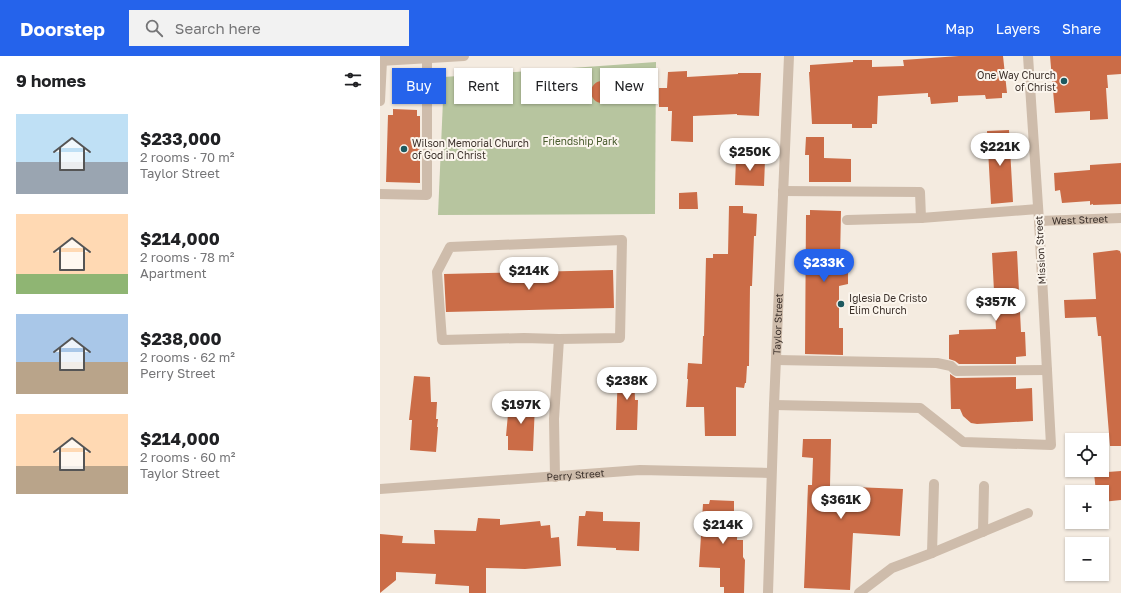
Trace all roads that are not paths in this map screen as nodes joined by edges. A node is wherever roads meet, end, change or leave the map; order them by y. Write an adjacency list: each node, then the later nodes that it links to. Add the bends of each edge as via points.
1 (464, 56): 4 (street)
2 (789, 56): 8 (street, Taylor Street)
3 (1028, 56): 10 (street, Mission Street)
4 (442, 57): 5 (street)
5 (427, 58): 6 (street); 9 (street, via 427,195)
6 (381, 61): 7 (street)
7 (380, 101)
8 (783, 191): 11 (street, via 920,192); 16 (street, Taylor Street)
9 (380, 194)
10 (1038, 209): 11 (street); 14 (street, Mission Street)
11 (921, 218): 13 (street)
12 (1121, 218): 14 (street, West Street)
13 (847, 220)
14 (1039, 221): 17 (street, Mission Street)
15 (559, 339): 15 (street, via 620,338 622,240 450,247 437,272 442,340); 20 (street, via 554,419)
16 (776, 360): 17 (street, via 937,363 951,366 956,371); 18 (street, Taylor Street)
17 (1047, 370): 18 (street, Mission Street, via 1051,445 963,442 920,408)
18 (774, 405): 19 (street, Taylor Street)
19 (771, 473): 20 (street, Perry Street, via 640,470); 27 (street, Taylor Street)
20 (555, 477): 23 (street, Perry Street)
21 (934, 484): 26 (street)
22 (984, 486): 25 (street)
23 (380, 489)
24 (1028, 513): 25 (street)
25 (983, 532): 26 (street)
26 (932, 553): 28 (street, via 892,568)
27 (768, 593)
28 (859, 593)

